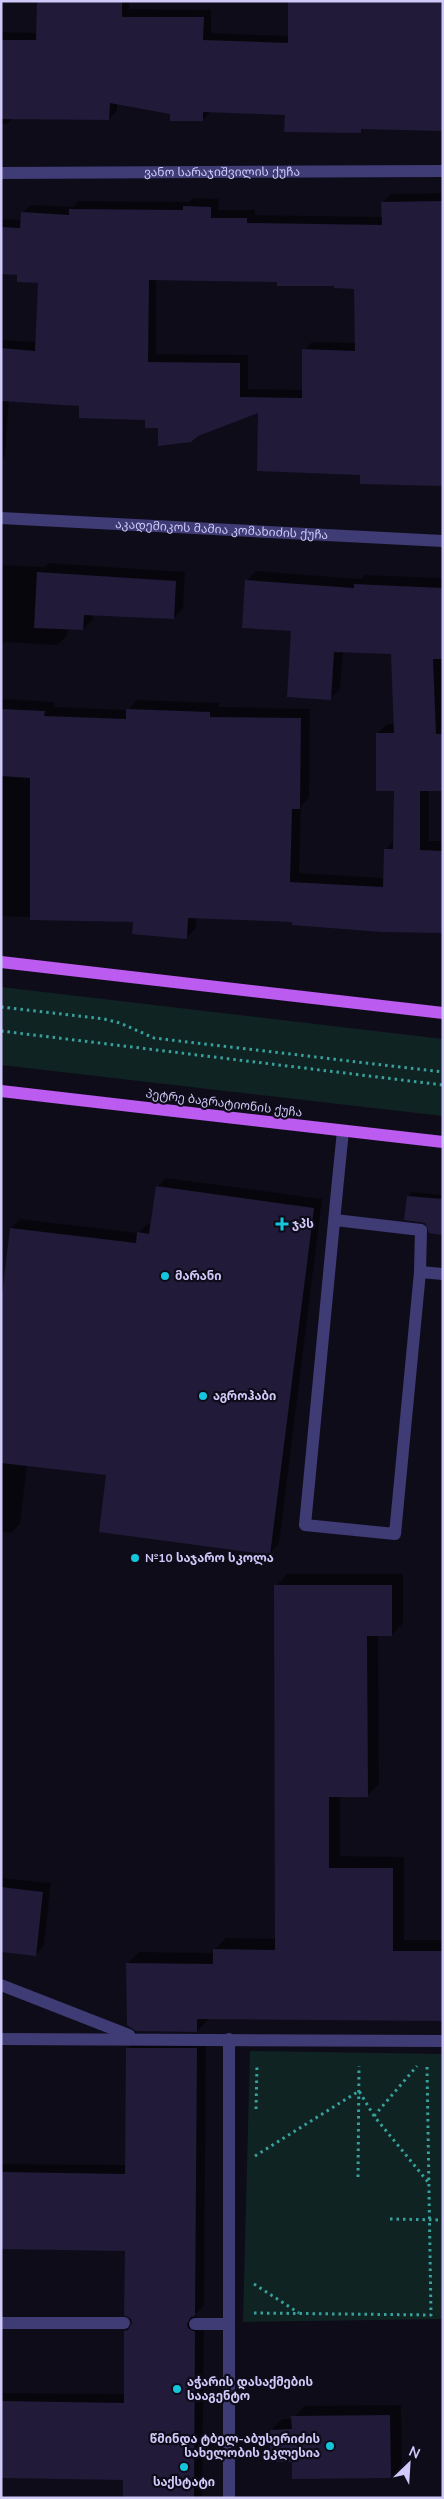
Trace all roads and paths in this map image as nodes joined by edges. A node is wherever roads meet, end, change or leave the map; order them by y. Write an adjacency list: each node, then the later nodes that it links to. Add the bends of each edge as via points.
1 (443, 171): 2 (street, ვანო სარაჯიშვილის ქუჩა)
2 (1, 173)
3 (1, 518): 4 (street, აკადემიკოს მამია კომახიძის ქუჩა)
4 (443, 541)
5 (1, 962): 7 (main road)
6 (1, 1007): 9 (path, via 104,1018 154,1038)
7 (443, 1013)
8 (1, 1032): 10 (path)
9 (443, 1072)
10 (443, 1086)
11 (1, 1091): 12 (main road, პეტრე ბაგრატიონის ქუჩა)
12 (343, 1131): 13 (main road, პეტრე ბაგრატიონის ქუჩა); 14 (street)
13 (443, 1142)
14 (335, 1220): 15 (street, via 421,1230); 15 (street, via 305,1525 394,1534)
15 (420, 1272): 16 (street)
16 (443, 1274)
17 (1, 1985): 18 (street)
18 (136, 2038): 19 (street); 20 (street)
19 (1, 2039)
20 (229, 2039): 21 (street); 38 (street)
21 (360, 2040): 22 (street); 25 (path)
22 (428, 2041): 23 (street); 29 (path)
23 (443, 2041)
24 (418, 2066): 26 (path)
25 (359, 2091): 26 (path); 27 (path); 28 (path)
26 (374, 2116): 29 (path)
27 (255, 2156)
28 (358, 2178)
29 (428, 2182): 31 (path)
30 (390, 2219): 31 (path)
31 (428, 2219): 32 (path); 34 (path, via 431,2315)
32 (443, 2220)
33 (249, 2282): 34 (path)
34 (301, 2314): 38 (path, via 249,2313)
35 (1, 2323): 36 (street)
36 (124, 2323)
37 (195, 2324): 38 (street)
38 (229, 2324): 39 (street)
39 (229, 2498)

